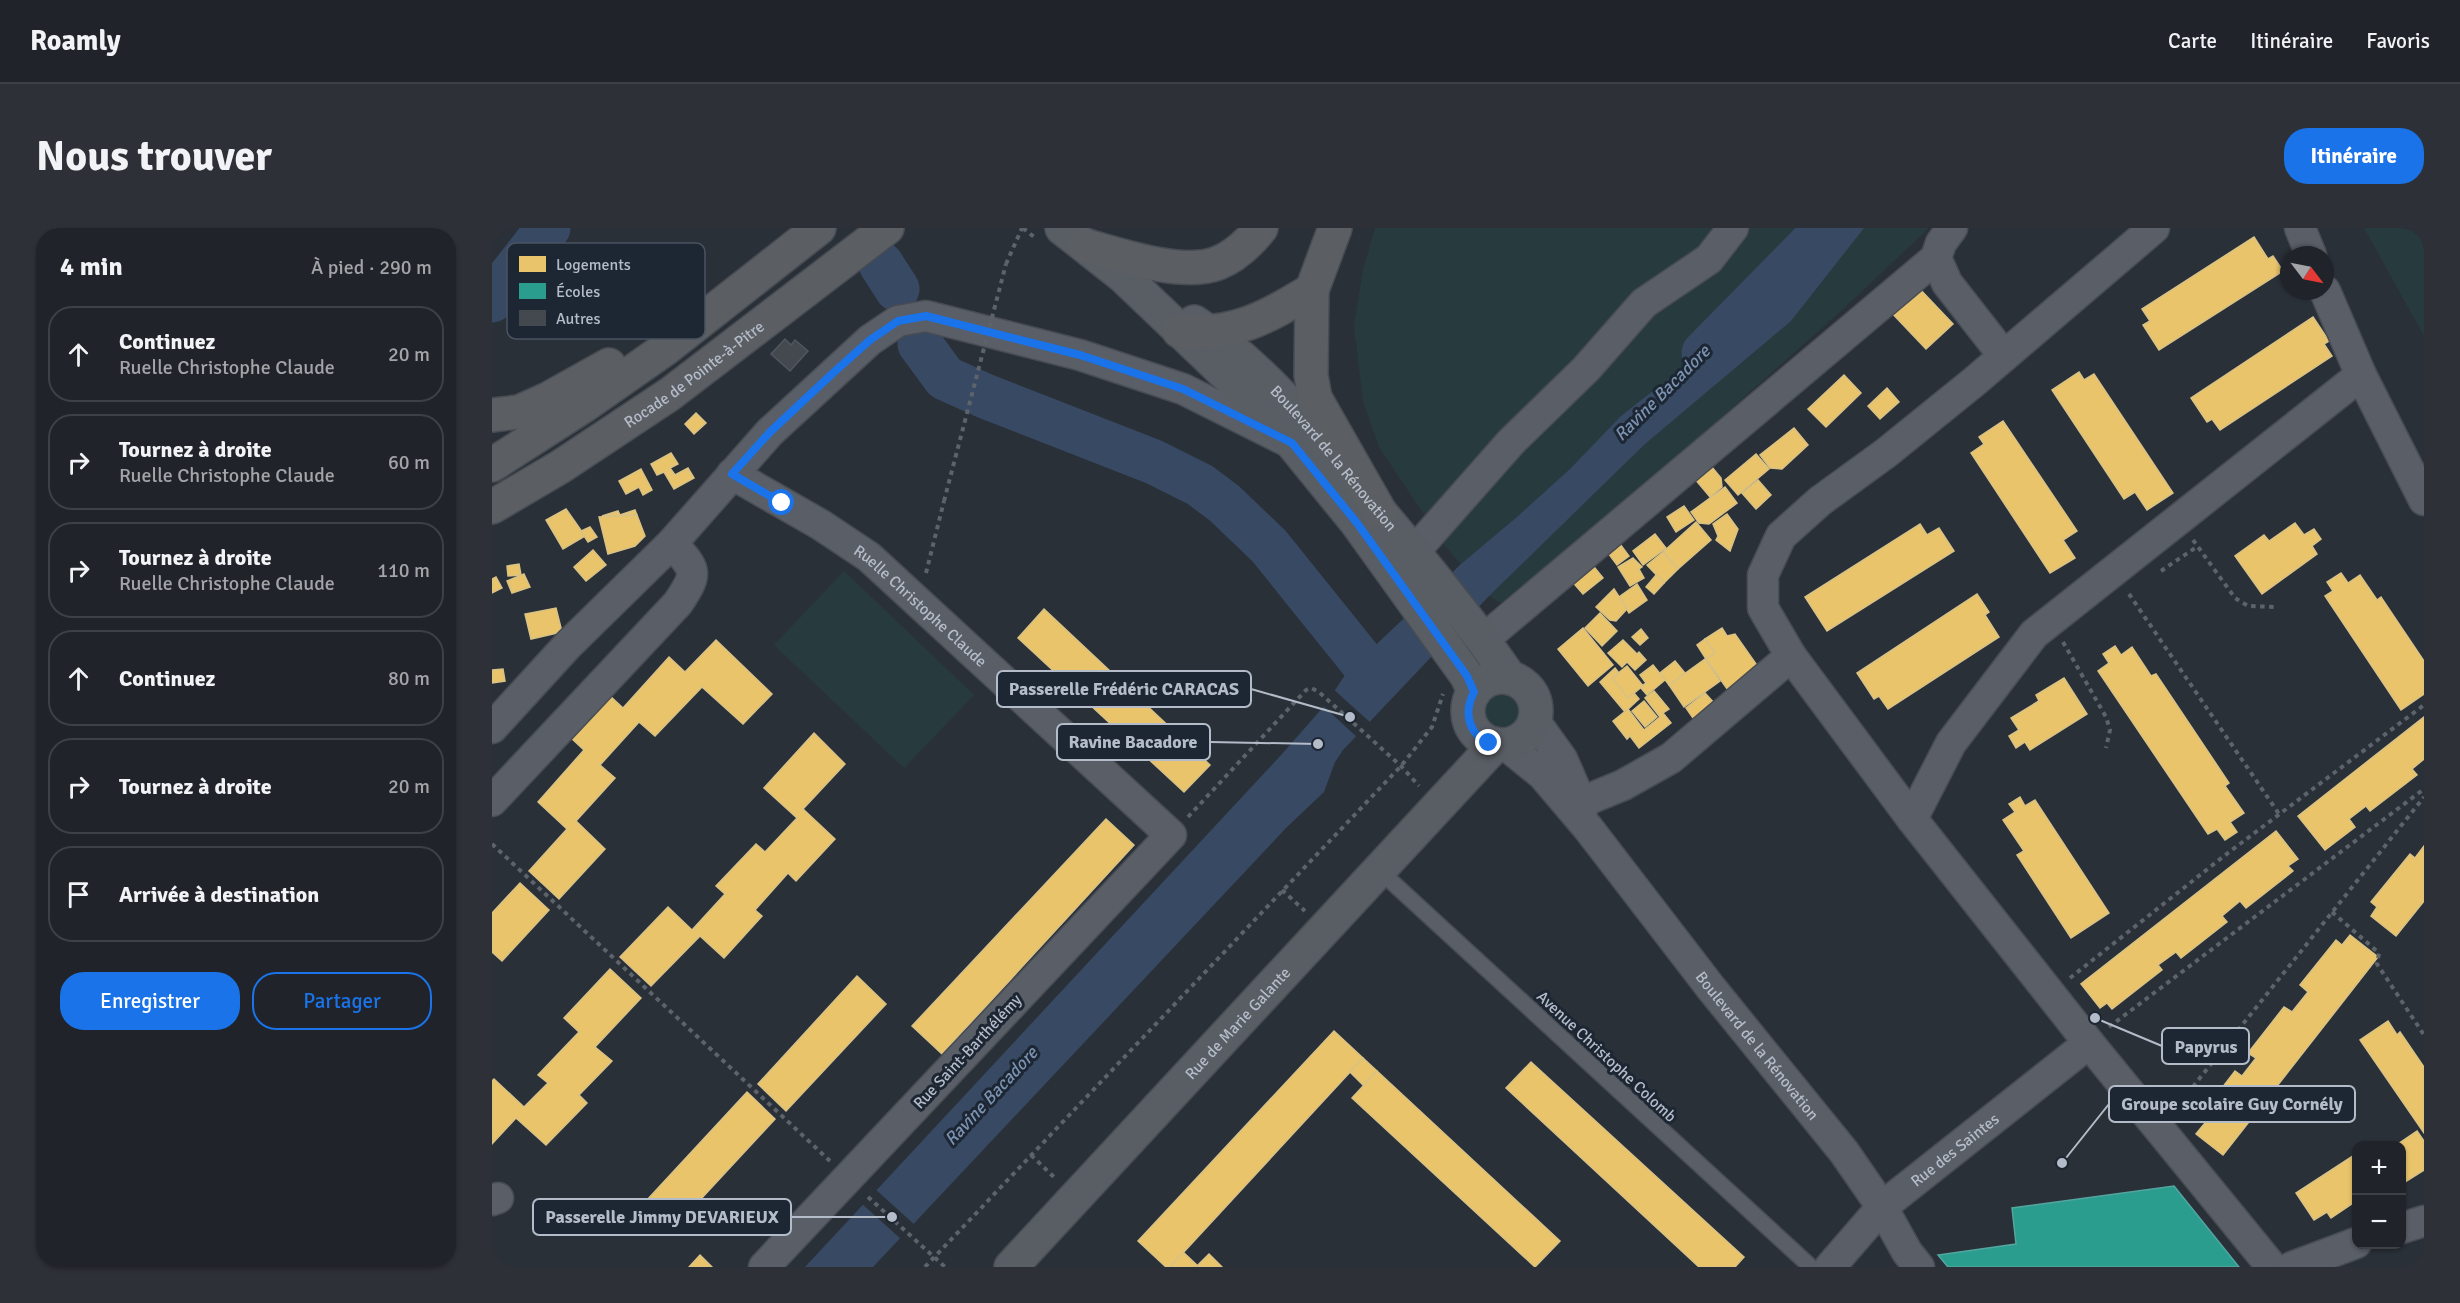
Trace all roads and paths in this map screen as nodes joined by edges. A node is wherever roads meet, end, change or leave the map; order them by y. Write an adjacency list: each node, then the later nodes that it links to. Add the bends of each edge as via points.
1 (819, 228): 15 (highway)
2 (887, 228): 28 (highway, Rocade de Pointe-à-Pitre, via 670,394)
3 (1022, 228): 34 (path, bridge, via 1006,264)
4 (1261, 228): 10 (highway, via 1248,244 1216,264 1183,268 1147,262)
5 (1335, 228): 13 (highway)
6 (1732, 228): 33 (street, via 1709,259 1644,303 1586,369 1511,442)
7 (1952, 228): 12 (street)
8 (2154, 228): 21 (street)
9 (2300, 228): 11 (street)
10 (1073, 237): 18 (main road, Boulevard de la Rénovation)
11 (2307, 246)
12 (1935, 258): 21 (street, via 1947,283); 38 (street)
13 (1312, 290): 18 (highway, via 1270,316 1234,328); 29 (highway, via 1311,375 1316,398)
14 (2329, 300): 22 (street)
15 (724, 303): 16 (highway); 17 (highway)
16 (705, 312)
17 (705, 318)
18 (1195, 332): 24 (main road, Boulevard de la Rénovation); 29 (main road, Boulevard de la Rénovation, via 1245,359 1282,395)
19 (650, 339): 23 (highway, via 548,399 519,412)
20 (678, 339): 25 (highway)
21 (2004, 356): 37 (street, via 1781,536 1763,575 1763,608)
22 (2361, 375): 27 (street); 30 (street)
23 (492, 415)
24 (1292, 443): 26 (street, via 1183,389 1080,355 926,316 898,321 870,340 770,432); 33 (main road, Boulevard de la Rénovation, via 1357,523)
25 (492, 465)
26 (732, 474): 31 (street); 34 (street, Ruelle Christophe Claude, via 869,557)
27 (2424, 500)
28 (492, 507)
29 (1380, 512): 33 (main road, Boulevard de la Rénovation)
30 (2179, 519): 32 (street); 35 (path, via 2235,598 2248,606)
31 (672, 543): 42 (street, via 567,646); 48 (street, via 693,572 678,603)
32 (2114, 571): 36 (street); 49 (path)
33 (1416, 573): 38 (main road, Boulevard de la Rénovation); 39 (main road, Boulevard de la Rénovation)
34 (918, 603): 52 (street, Ruelle Christophe Claude)
35 (2275, 606)
36 (2051, 621): 44 (path, via 2106,717 2110,730); 51 (street, via 2034,634 1951,743)
37 (1791, 657): 50 (street, via 1671,758 1623,784); 51 (street)
38 (1496, 659): 39 (main road, via 1490,679); 41 (main road, Boulevard de la Rénovation, via 1527,688 1535,706)
39 (1462, 687): 43 (main road, via 1469,702 1468,713); 45 (path)
40 (2424, 705): 49 (path)
41 (1534, 720): 43 (main road, Rue de Marie Galante, via 1522,739); 50 (street, Boulevard de la Rénovation, via 1562,759)
42 (492, 728)
43 (1491, 738): 50 (street, Boulevard de la Rénovation, via 1543,775); 54 (main road, Rue de Marie Galante, via 1465,779)
44 (2106, 748)
45 (1401, 766): 52 (path, via 1311,688); 65 (path)
46 (2424, 789): 58 (path)
47 (2424, 797): 55 (path)
48 (492, 801)
49 (2279, 814): 56 (path)
50 (1585, 815): 61 (street, Boulevard de la Rénovation, via 1711,988 1844,1152)
51 (1912, 819): 56 (street)
52 (1171, 835): 60 (street, Rue Saint-Barthélémy)
53 (492, 844): 60 (path)
54 (1380, 871): 69 (main road, Rue de Marie Galante); 70 (lane, Avenue Christophe Colomb)
55 (2332, 912): 57 (path, via 2379,954 2377,964); 59 (path)
56 (2050, 994): 58 (street)
57 (2424, 1035)
58 (2089, 1043): 59 (street); 61 (street, Rue des Saintes)
59 (2159, 1129): 73 (street)
60 (854, 1184): 65 (path); 66 (street, Rue Saint-Barthélémy)
61 (1882, 1207): 71 (street, Rue des Saintes); 72 (street, Boulevard de la Rénovation)
62 (2424, 1221): 63 (street)
63 (2406, 1227)
64 (2352, 1244): 74 (street)
65 (934, 1257): 67 (path); 68 (path)
66 (764, 1267)
67 (925, 1267)
68 (945, 1267)
69 (1011, 1267)
70 (1811, 1267)
71 (1830, 1267)
72 (1919, 1267)
73 (2272, 1267)
74 (2292, 1267)

